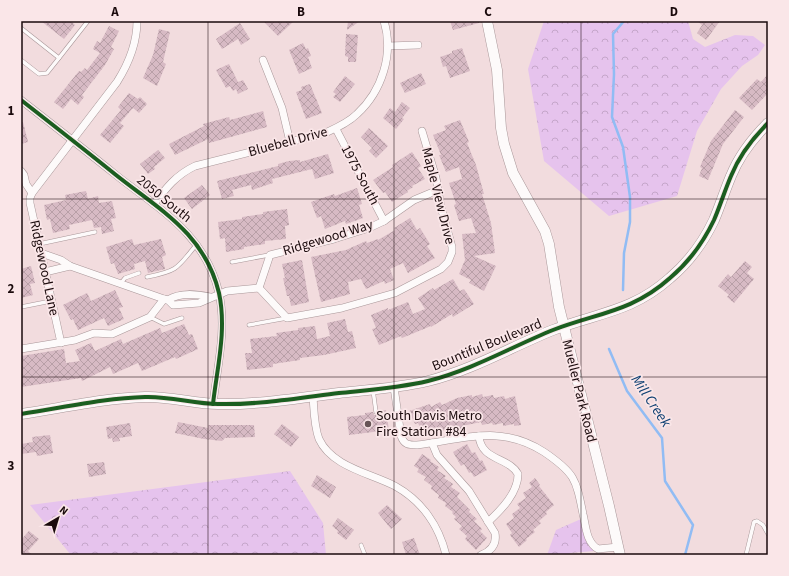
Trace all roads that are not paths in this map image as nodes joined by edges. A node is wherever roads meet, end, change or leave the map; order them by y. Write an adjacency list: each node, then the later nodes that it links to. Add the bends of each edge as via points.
1 (88, 21): 8 (lane)
2 (137, 21): 15 (street, via 132,55 125,69)
3 (384, 21): 7 (street, Bluebell Drive)
4 (487, 21): 42 (main road, Mueller Park Road, via 497,70 504,144 514,173 547,238)
5 (21, 28): 8 (lane)
6 (418, 45): 7 (street)
7 (388, 46): 13 (street, Bluebell Drive, via 382,75 372,96 356,115)
8 (59, 58): 9 (lane, via 47,73 39,74)
9 (21, 60)
10 (263, 60): 16 (street, via 282,108)
11 (21, 100): 15 (street, 2050 South)
12 (768, 123): 42 (main road, Bountiful Boulevard, via 739,159 708,232 681,268 658,289 629,305)
13 (336, 128): 16 (street, Bluebell Drive); 21 (street, 1975 South)
14 (422, 131): 18 (street, Maple View Drive)
15 (72, 140): 19 (street); 20 (street, 2050 South)
16 (290, 142): 20 (street, Bluebell Drive, via 195,166 172,181)
17 (21, 171): 19 (street, Ridgewood Lane)
18 (438, 190): 21 (street, Ridgewood Way, via 414,200); 40 (street, Maple View Drive, via 452,247 448,262 441,269 395,293 342,308)
19 (32, 193): 23 (street, Ridgewood Lane, via 30,203)
20 (154, 204): 24 (street, 2050 South, via 176,221)
21 (384, 221): 26 (street, Ridgewood Way, via 353,233)
22 (95, 232): 23 (lane)
23 (39, 244): 25 (street, Ridgewood Lane)
24 (197, 245): 31 (lane, via 176,269); 34 (street, 2050 South, via 212,271)
25 (41, 253): 28 (street, via 62,260); 29 (street, Ridgewood Lane)
26 (270, 255): 27 (lane); 33 (street, Ridgewood Way)
27 (232, 262)
28 (70, 266): 29 (street); 32 (street)
29 (45, 272): 36 (street, Ridgewood Lane)
30 (140, 273): 32 (lane, via 125,278)
31 (147, 278)
32 (121, 284): 35 (street)
33 (259, 288): 34 (street); 40 (street)
34 (219, 294): 35 (street, via 198,303 173,304); 48 (street, 2050 South, via 222,337)
35 (166, 300): 38 (street)
36 (51, 301): 37 (lane); 43 (street, Ridgewood Lane)
37 (21, 307)
38 (150, 317): 39 (lane, via 164,324); 43 (street, via 112,334 94,333)
39 (182, 318)
40 (287, 318): 41 (lane)
41 (249, 325)
42 (563, 327): 45 (main road, Bountiful Boulevard, via 458,372); 56 (main road, Mueller Park Road)
43 (61, 343): 44 (street)
44 (21, 349)
45 (394, 387): 46 (main road, Bountiful Boulevard); 52 (street, via 403,441 410,445)
46 (373, 389): 47 (main road, Bountiful Boulevard); 49 (lane)
47 (313, 396): 48 (main road, Bountiful Boulevard, via 243,404); 58 (street, via 318,434 323,446 342,462 387,482 412,498 432,521)
48 (213, 404): 50 (main road, Bountiful Boulevard, via 142,397)
49 (376, 412)
50 (21, 414)
51 (478, 436): 52 (street); 53 (street, via 485,451 513,468 518,474 513,493 501,510); 56 (street, via 505,436 522,441 561,463 570,472 577,487 588,538 598,549)
52 (432, 443): 53 (street, via 437,455 469,491)
53 (488, 522): 59 (street, via 495,533 495,543 489,551)
54 (768, 534): 60 (lane, via 763,525 754,522)
55 (361, 545): 57 (lane)
56 (619, 551)
57 (365, 555)
58 (446, 555)
59 (481, 555)
60 (746, 555)

